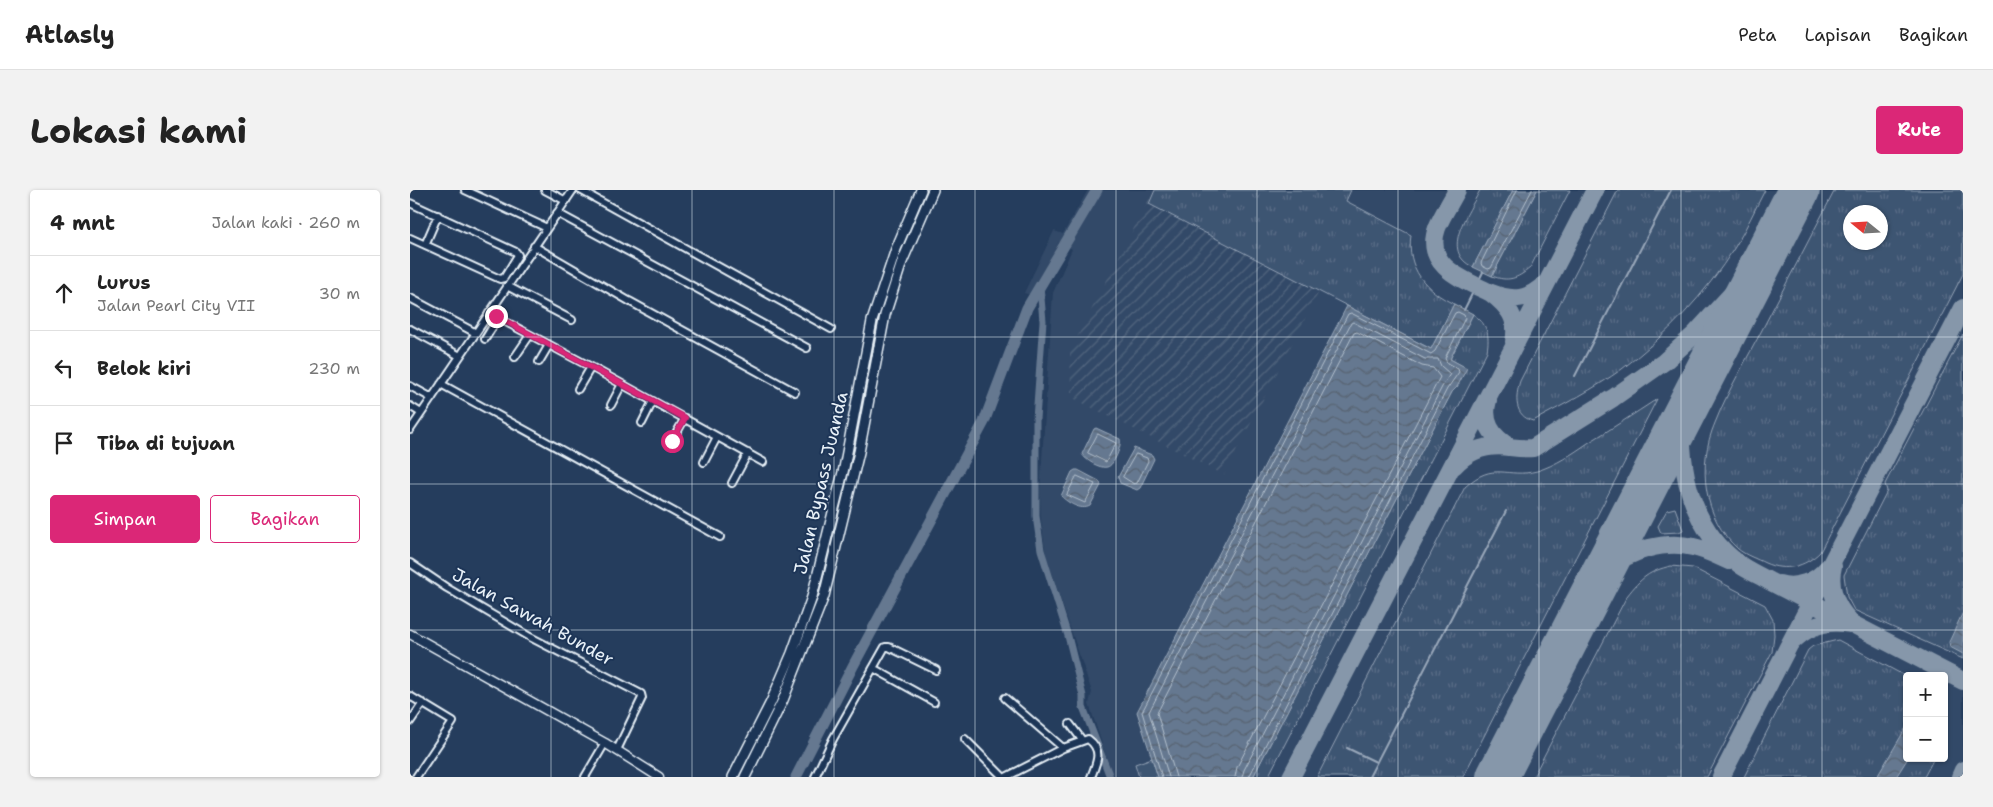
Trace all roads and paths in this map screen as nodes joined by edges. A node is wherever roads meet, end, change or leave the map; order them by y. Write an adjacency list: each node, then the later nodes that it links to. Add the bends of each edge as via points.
1 (465, 190): 11 (street)
2 (545, 190): 7 (street)
3 (573, 190): 7 (street)
4 (580, 190): 23 (street)
5 (921, 190): 55 (main road, Jalan Bypass Juanda, via 896,249 872,321 830,528 812,597)
6 (933, 190): 57 (main road, Jalan Bypass Juanda, via 902,262 885,315 859,452 835,554 824,596)
7 (566, 200): 9 (street)
8 (410, 202): 10 (street)
9 (557, 213): 11 (street); 28 (street)
10 (438, 215): 13 (street); 15 (street, via 516,252)
11 (547, 228): 14 (street)
12 (410, 238): 13 (street)
13 (425, 245): 16 (street, via 500,279)
14 (534, 246): 15 (street); 37 (street)
15 (518, 265): 16 (street)
16 (512, 273): 17 (street)
17 (508, 286): 19 (street); 21 (street)
18 (410, 298): 24 (street)
19 (489, 313): 20 (street); 24 (street)
20 (498, 318): 25 (street); 26 (street)
21 (572, 320)
22 (410, 329): 29 (street)
23 (831, 329)
24 (476, 332): 29 (street)
25 (530, 335): 27 (street); 30 (street)
26 (485, 340)
27 (549, 344): 31 (street); 32 (street)
28 (807, 348)
29 (460, 356): 33 (street)
30 (515, 356)
31 (538, 362)
32 (591, 366): 34 (street); 36 (street)
33 (441, 384): 38 (street); 52 (street)
34 (622, 384): 39 (street); 40 (street)
35 (410, 386): 38 (street)
36 (578, 389)
37 (795, 392)
38 (432, 398): 42 (street)
39 (653, 401): 43 (street); 44 (street)
40 (611, 404)
41 (410, 406): 42 (street)
42 (421, 413): 45 (street)
43 (685, 418): 46 (street); 47 (street)
44 (642, 423)
45 (410, 430)
46 (718, 437): 48 (street); 49 (street)
47 (672, 441)
48 (748, 453): 50 (street); 51 (street)
49 (704, 462)
50 (763, 462)
51 (732, 483)
52 (720, 537)
53 (410, 563): 69 (street, Jalan Sawah Bunder, via 530,637 643,696)
54 (410, 634): 67 (street)
55 (785, 667): 57 (main road, via 791,666); 74 (main road, Jalan Bypass Juanda)
56 (873, 668): 58 (street, via 887,646); 61 (street); 76 (street)
57 (795, 670): 75 (main road, Jalan Bypass Juanda)
58 (936, 670)
59 (410, 696): 62 (street)
60 (1005, 698): 68 (street)
61 (934, 702)
62 (423, 703): 63 (street); 71 (street, via 453,722)
63 (410, 722)
64 (1070, 724): 66 (street)
65 (965, 739): 77 (street)
66 (1082, 740): 68 (street); 78 (street, via 1090,740 1098,754)
67 (605, 743): 69 (street); 72 (street)
68 (1063, 748): 70 (street)
69 (617, 750): 73 (street)
70 (1017, 775): 77 (street)
71 (416, 777)
72 (585, 777)
73 (659, 777)
74 (733, 777)
75 (746, 777)
76 (815, 777)
77 (1004, 777)
78 (1091, 777)

